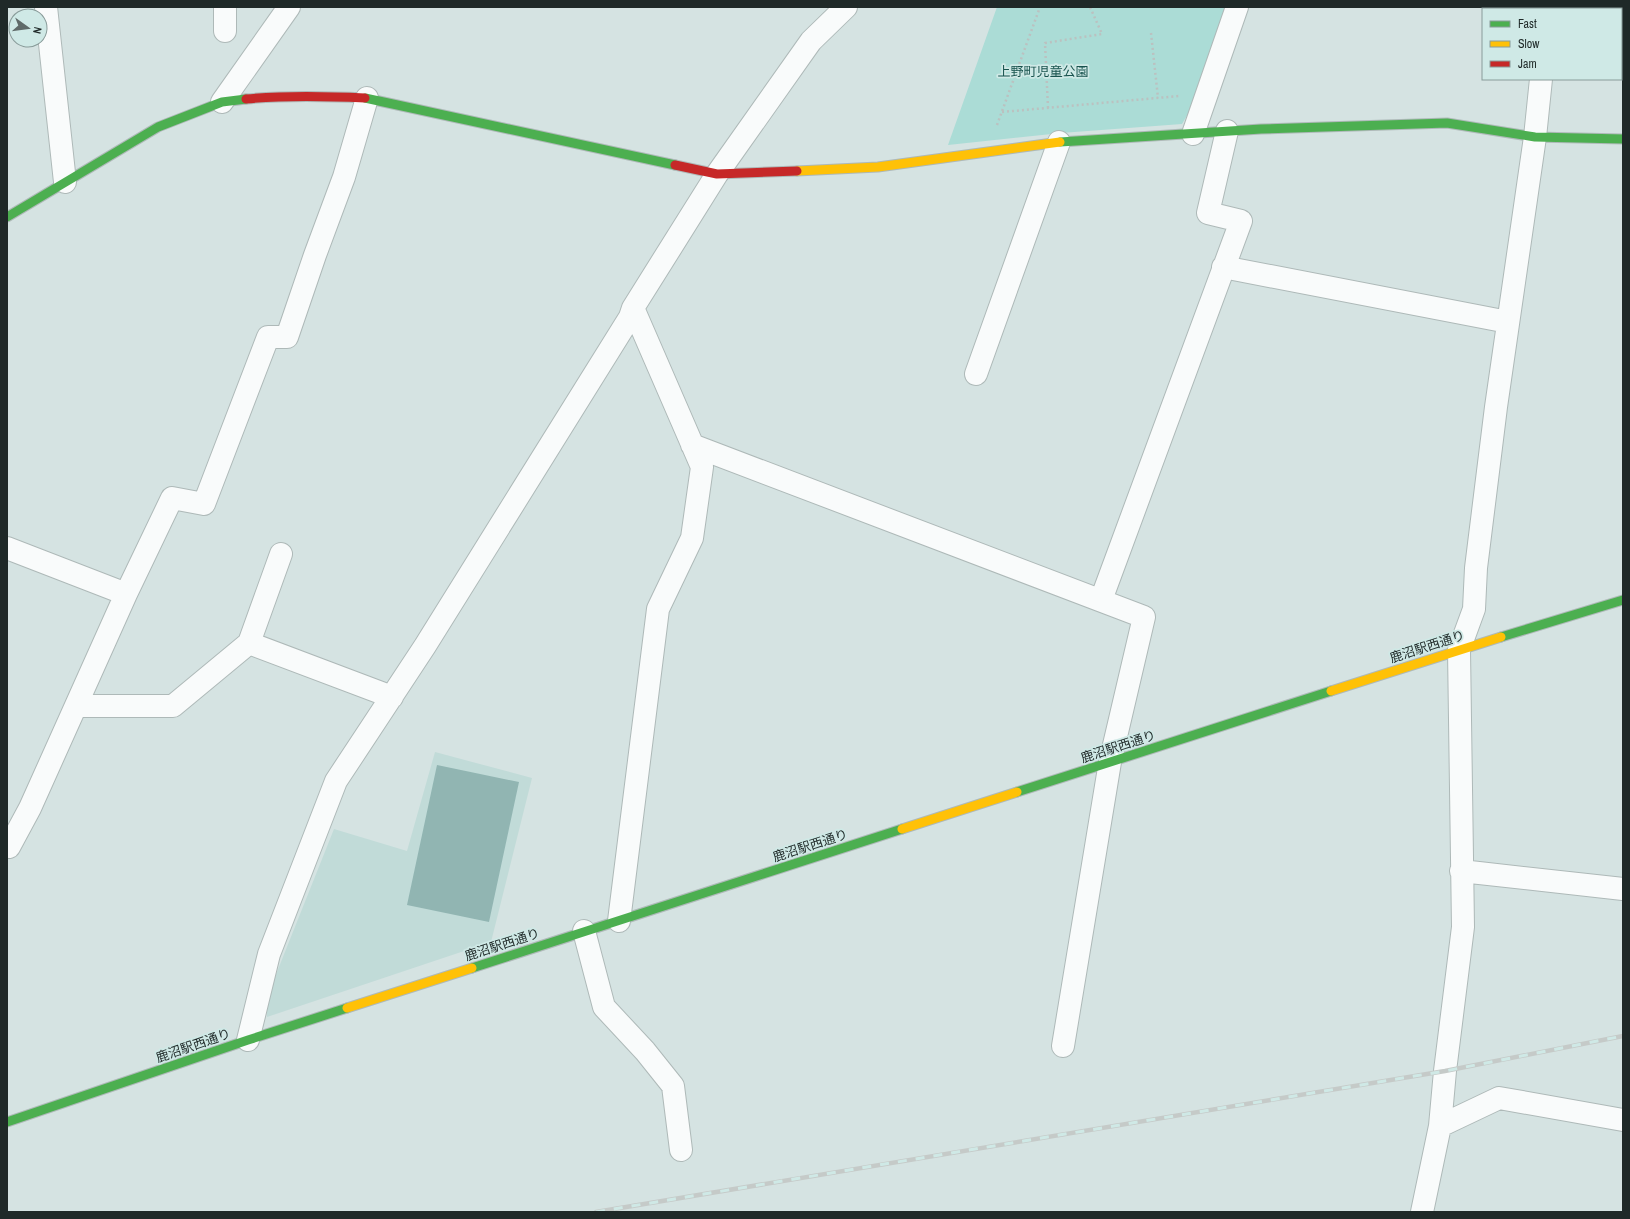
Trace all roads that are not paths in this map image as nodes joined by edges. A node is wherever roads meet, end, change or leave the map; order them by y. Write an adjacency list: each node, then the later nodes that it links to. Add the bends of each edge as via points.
1 (46, 7): 16 (street)
2 (225, 7): 6 (street)
3 (289, 7): 9 (street)
4 (846, 7): 15 (street, via 811,41)
5 (1237, 7): 11 (street)
6 (225, 32)
7 (1541, 80): 12 (street)
8 (367, 98): 9 (street, via 306,95); 15 (street); 25 (street, via 344,176 287,336 268,337 204,504 172,498)
9 (222, 102): 16 (street, via 158,128)
10 (1227, 132): 11 (street); 12 (street, via 1447,123); 18 (street, via 1208,213 1241,221)
11 (1193, 134): 14 (street)
12 (1535, 137): 13 (street); 20 (street)
13 (1623, 139)
14 (1059, 142): 15 (street, via 878,167); 21 (street)
15 (717, 174): 19 (street)
16 (65, 182): 17 (street)
17 (7, 217)
18 (1223, 267): 20 (street); 26 (street)
19 (633, 308): 22 (street); 30 (street, via 630,317)
20 (1508, 322): 29 (street, via 1477,561 1474,609)
21 (976, 374)
22 (692, 444): 26 (street); 36 (street, via 702,467 692,538 658,609)
23 (7, 548): 25 (street)
24 (281, 554): 28 (street)
25 (126, 594): 31 (street)
26 (1101, 600): 32 (street, via 1144,617)
27 (1623, 600): 29 (street, 鹿沼駅西通り)
28 (249, 643): 30 (street); 31 (street, via 173,706)
29 (1459, 650): 32 (street, 鹿沼駅西通り); 34 (street)
30 (392, 697): 38 (street, via 336,781 269,954)
31 (76, 706): 33 (street, via 30,808)
32 (1110, 762): 36 (street, 鹿沼駅西通り); 39 (street)
33 (7, 846)
34 (1461, 871): 35 (street); 42 (street, via 1462,927)
35 (1623, 889)
36 (619, 920): 37 (street, 鹿沼駅西通り)
37 (584, 931): 38 (street, 鹿沼駅西通り); 43 (street, via 604,1006 673,1086)
38 (248, 1040): 41 (street, 鹿沼駅西通り)
39 (1063, 1046)
40 (1623, 1120): 42 (street, via 1499,1098)
41 (7, 1122)
42 (1440, 1126): 44 (street)
43 (681, 1150)
44 (1422, 1212)

